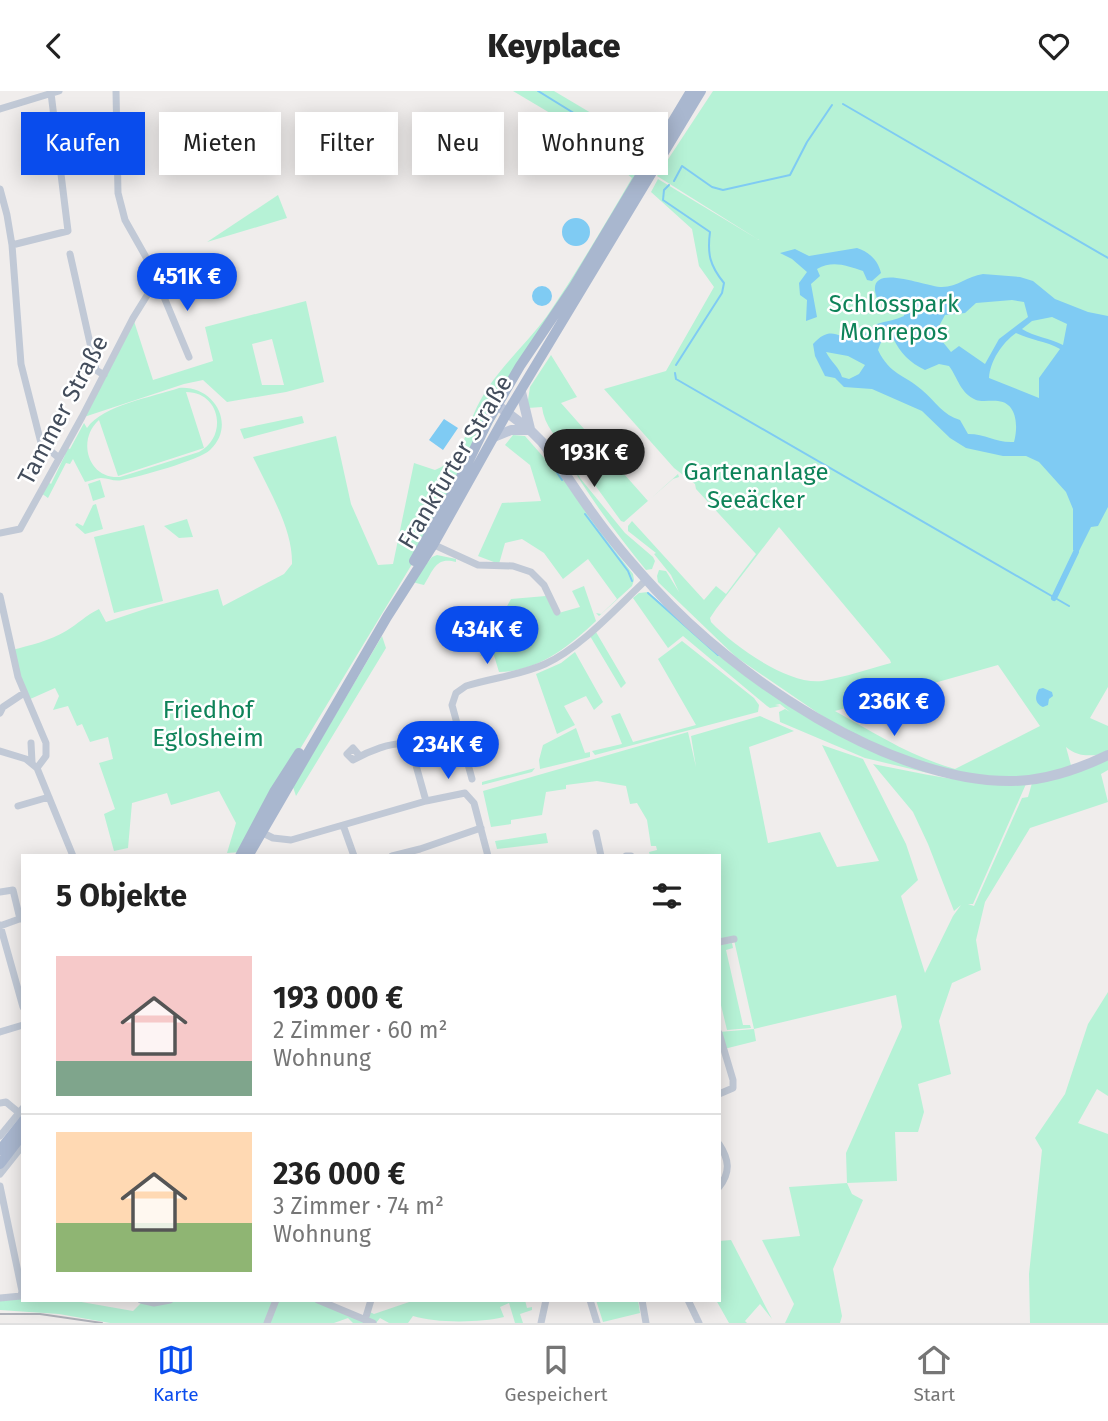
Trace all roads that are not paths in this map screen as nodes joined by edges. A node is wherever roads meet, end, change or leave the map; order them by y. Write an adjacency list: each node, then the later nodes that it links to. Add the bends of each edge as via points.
1 (29, 91): 6 (street)
2 (116, 91): 11 (street, via 118,193 125,220)
3 (691, 91): 15 (main road, Frankfurter Straße)
4 (701, 91): 14 (main road, Frankfurter Straße)
5 (55, 92): 6 (street); 9 (street, via 68,231)
6 (31, 100): 7 (street)
7 (0, 109)
8 (0, 188): 9 (street)
9 (12, 245): 19 (street, via 21,364 41,443)
10 (70, 254): 13 (street, via 96,370)
11 (156, 281): 12 (street); 13 (street, Tammer Straße)
12 (189, 358)
13 (104, 375): 19 (street, Tammer Straße)
14 (521, 392): 16 (main road, Frankfurter Straße); 17 (main road)
15 (497, 405): 16 (main road); 21 (main road, Frankfurter Straße)
16 (507, 412): 17 (main road); 18 (main road, Frankfurter Straße)
17 (530, 430): 18 (main road, via 511,430); 22 (main road)
18 (494, 437): 21 (main road, Frankfurter Straße)
19 (59, 458): 20 (street, Tammer Straße, via 20,529)
20 (0, 533)
21 (430, 543): 24 (street, via 478,565 513,566 531,572 544,585); 39 (main road, Frankfurter Straße)
22 (646, 580): 31 (main road, via 729,658 795,704 899,758 957,776 1020,781); 33 (street, via 558,657 456,693 452,705)
23 (0, 596): 25 (street)
24 (557, 612)
25 (2, 617): 26 (street)
26 (24, 693): 27 (street); 32 (street, via 46,743 46,756)
27 (0, 713)
28 (31, 743): 32 (street)
29 (0, 751): 32 (street)
30 (359, 755): 35 (street, via 411,745)
31 (1108, 755)
32 (35, 765): 34 (street)
33 (472, 779)
34 (49, 797): 36 (street); 41 (street)
35 (426, 801): 37 (street); 38 (street, via 469,795)
36 (18, 806)
37 (343, 825): 39 (street, via 291,840); 43 (street)
38 (481, 828): 44 (street); 45 (street)
39 (259, 830): 42 (main road, Frankfurter Straße)
40 (596, 833): 46 (street)
41 (72, 854)
42 (241, 854)
43 (353, 854)
44 (400, 854)
45 (488, 854)
46 (601, 854)
47 (0, 892): 48 (street, via 13,890)
48 (21, 918): 49 (street)
49 (0, 926): 52 (street)
50 (734, 939): 51 (street)
51 (721, 942)
52 (21, 1000)
53 (21, 1025): 54 (street)
54 (0, 1032)
55 (721, 1041): 56 (street, via 733,1088)
56 (721, 1093)
57 (0, 1103): 58 (street, via 6,1102)
58 (21, 1113)
59 (21, 1115): 61 (street)
60 (21, 1116): 65 (main road)
61 (0, 1136)
62 (21, 1137): 66 (main road)
63 (21, 1148): 67 (street)
64 (721, 1148): 68 (street, via 729,1168)
65 (0, 1150)
66 (0, 1164)
67 (0, 1174)
68 (721, 1184)
69 (0, 1186): 70 (street)
70 (21, 1296): 71 (street)
71 (0, 1298)
72 (275, 1302): 80 (street)
73 (323, 1302): 79 (street)
74 (371, 1302): 79 (street)
75 (545, 1302): 81 (street)
76 (591, 1302): 82 (street)
77 (642, 1302): 83 (street)
78 (689, 1302): 84 (street)
79 (369, 1321)
80 (267, 1323)
81 (541, 1323)
82 (597, 1323)
83 (646, 1323)
84 (699, 1323)

